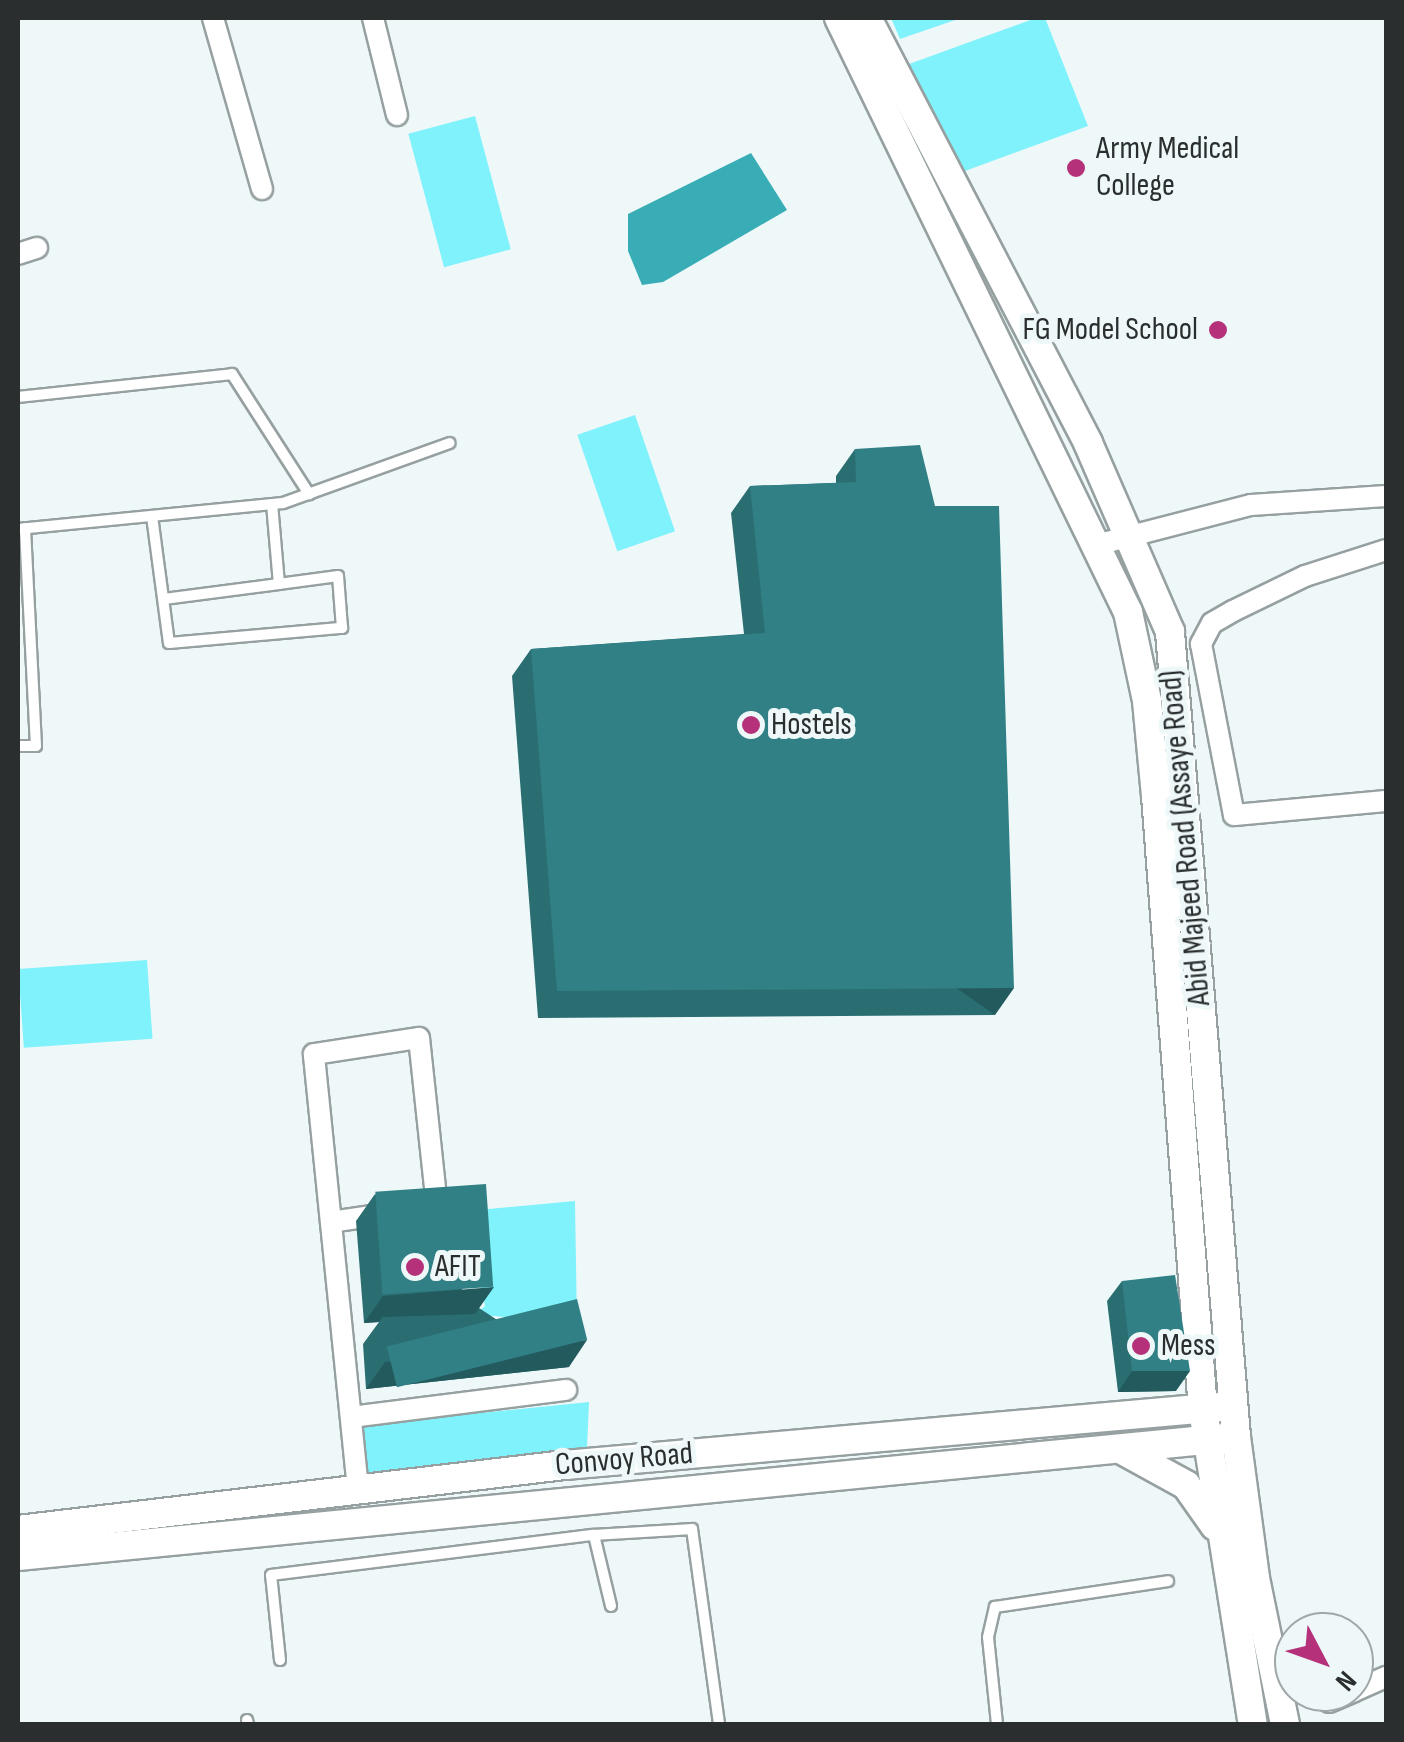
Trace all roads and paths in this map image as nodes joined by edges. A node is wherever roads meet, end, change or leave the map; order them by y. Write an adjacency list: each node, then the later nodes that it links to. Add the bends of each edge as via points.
1 (213, 18): 6 (street)
2 (373, 18): 5 (street)
3 (840, 18): 15 (main road, Abid Majeed Road (Assaye Road))
4 (867, 18): 14 (main road, Abid Majeed Road (Assaye Road))
5 (398, 116)
6 (262, 189)
7 (18, 397): 9 (lane, via 232,374)
8 (450, 443): 9 (lane)
9 (309, 494): 11 (lane)
10 (1386, 496): 14 (street, via 1252,506)
11 (272, 504): 12 (lane); 17 (lane)
12 (152, 516): 13 (lane); 18 (lane)
13 (21, 529): 19 (lane, via 36,746)
14 (1132, 536): 15 (street); 23 (main road, Abid Majeed Road (Assaye Road), via 1170,632)
15 (1100, 544): 24 (main road, Abid Majeed Road (Assaye Road), via 1128,612 1146,701)
16 (1386, 550): 20 (street, via 1305,576 1233,611 1212,623 1201,644 1234,814)
17 (280, 584): 18 (lane); 18 (lane, via 338,576 342,628 169,643)
18 (164, 599)
19 (18, 746)
20 (1386, 801)
21 (331, 1222): 21 (street, via 314,1054 419,1038 437,1207); 25 (street)
22 (566, 1390): 25 (street)
23 (1232, 1405): 24 (main road, Convoy Road); 26 (main road, Abid Majeed Road (Assaye Road))
24 (1203, 1410): 27 (main road, Abid Majeed Road (Assaye Road)); 29 (main road, Convoy Road)
25 (351, 1417): 29 (street)
26 (1236, 1437): 27 (main road, Convoy Road); 40 (main road, Abid Majeed Road (Assaye Road), via 1255,1578)
27 (1207, 1440): 28 (main road, Convoy Road); 32 (main road, Abid Majeed Road (Assaye Road))
28 (1118, 1449): 32 (main road, via 1186,1485); 33 (main road, Convoy Road)
29 (358, 1489): 30 (main road, Convoy Road)
30 (18, 1530)
31 (594, 1535): 35 (lane); 36 (lane, via 272,1576); 38 (lane, via 692,1528)
32 (1220, 1536): 37 (main road, Abid Majeed Road (Assaye Road))
33 (18, 1557)
34 (1168, 1582): 39 (lane, via 995,1607 988,1637)
35 (611, 1606)
36 (280, 1660)
37 (1248, 1718)
38 (720, 1724)
39 (997, 1724)
40 (1285, 1724)

